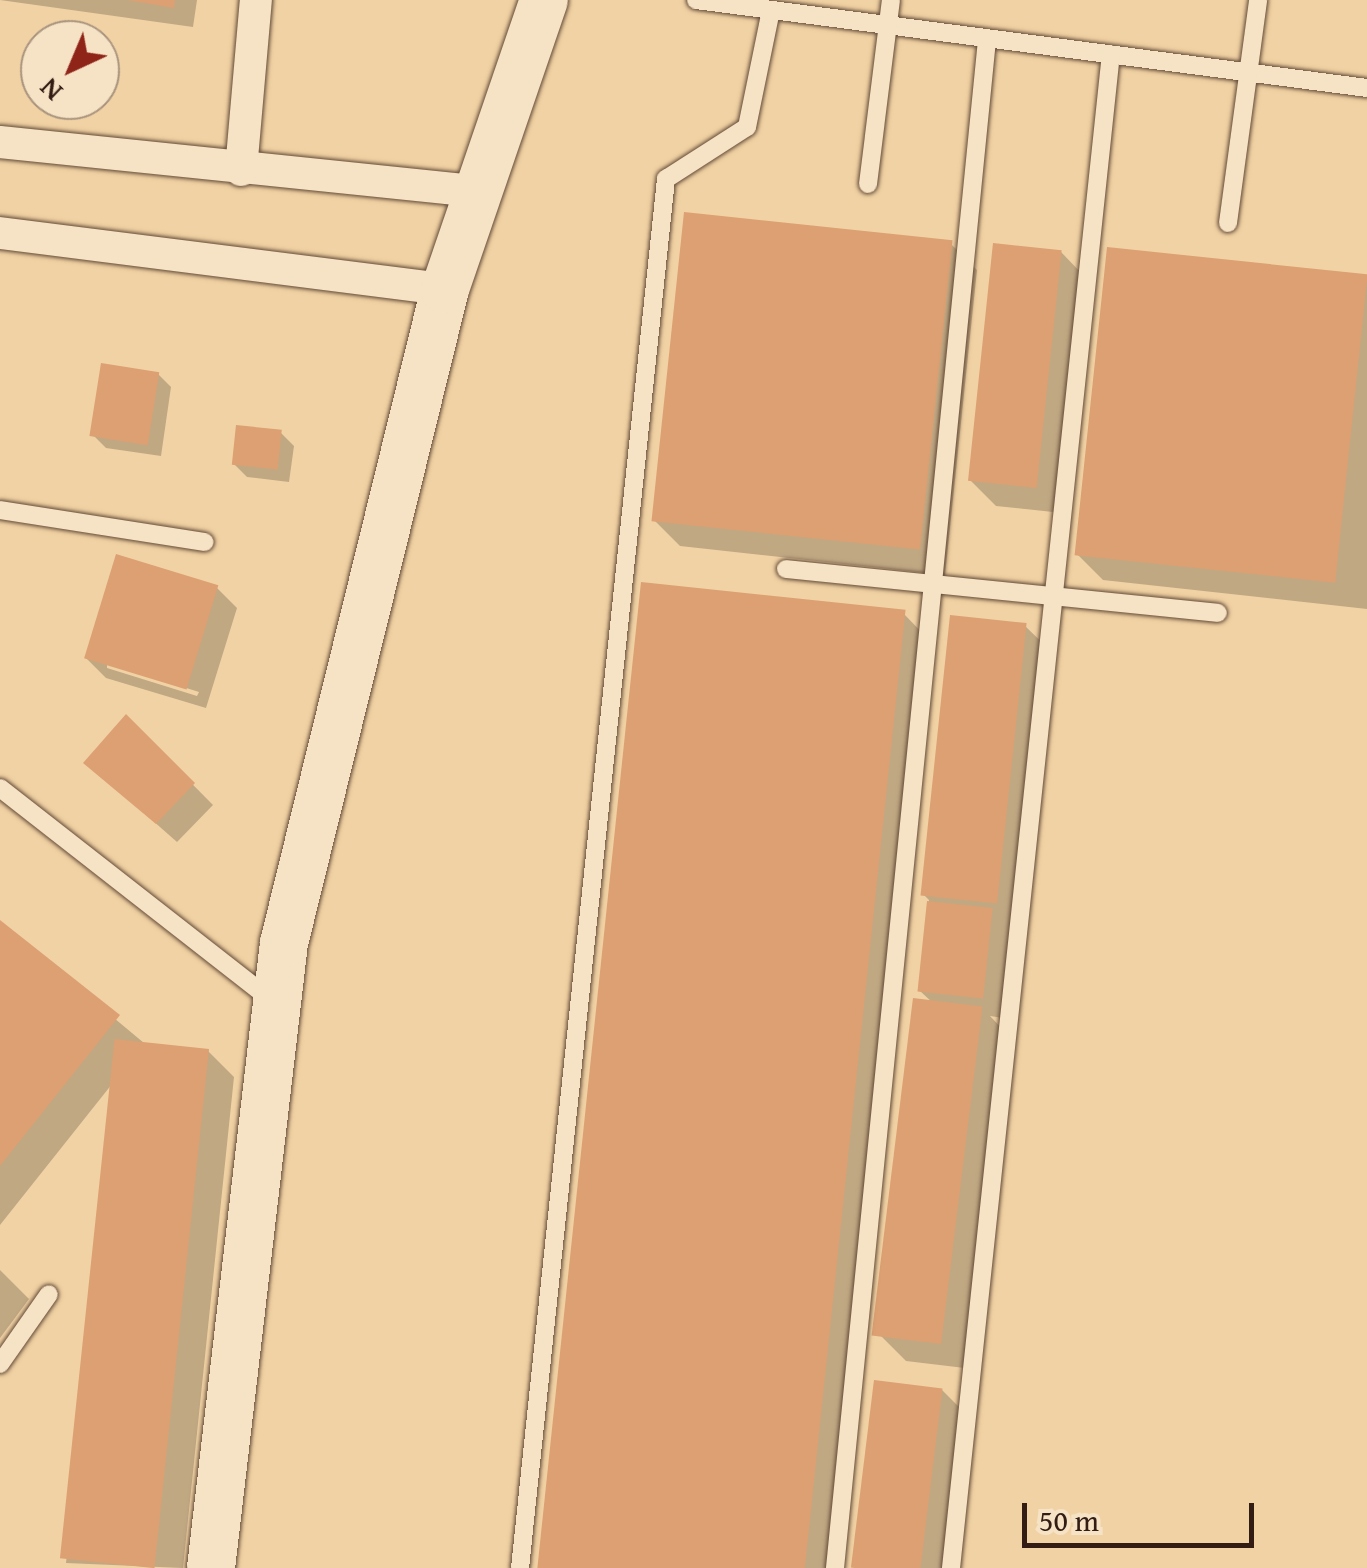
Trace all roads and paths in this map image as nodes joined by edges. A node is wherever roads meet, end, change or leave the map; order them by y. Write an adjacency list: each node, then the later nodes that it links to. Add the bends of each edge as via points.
1 (256, 0): 13 (street)
2 (544, 0): 15 (street)
3 (696, 0): 6 (lane)
4 (891, 0): 7 (lane)
5 (1258, 0): 10 (lane)
6 (771, 10): 7 (lane); 30 (lane, via 747,127 666,179)
7 (888, 25): 8 (lane); 14 (lane)
8 (988, 38): 9 (lane); 22 (lane)
9 (1110, 54): 10 (lane); 23 (lane)
10 (1249, 73): 11 (lane); 16 (lane)
11 (1367, 88)
12 (0, 142): 13 (street)
13 (241, 170): 15 (street)
14 (868, 184)
15 (475, 191): 18 (street)
16 (1228, 224)
17 (0, 233): 18 (street)
18 (446, 289): 26 (street, via 284,943)
19 (0, 510): 20 (lane)
20 (205, 542)
21 (786, 570): 22 (lane)
22 (933, 584): 23 (lane); 31 (lane)
23 (1053, 596): 24 (lane); 32 (lane)
24 (1218, 612)
25 (0, 788): 26 (lane)
26 (276, 1004): 29 (street)
27 (50, 1294): 28 (lane)
28 (0, 1364)
29 (211, 1568)
30 (520, 1568)
31 (835, 1568)
32 (951, 1568)

